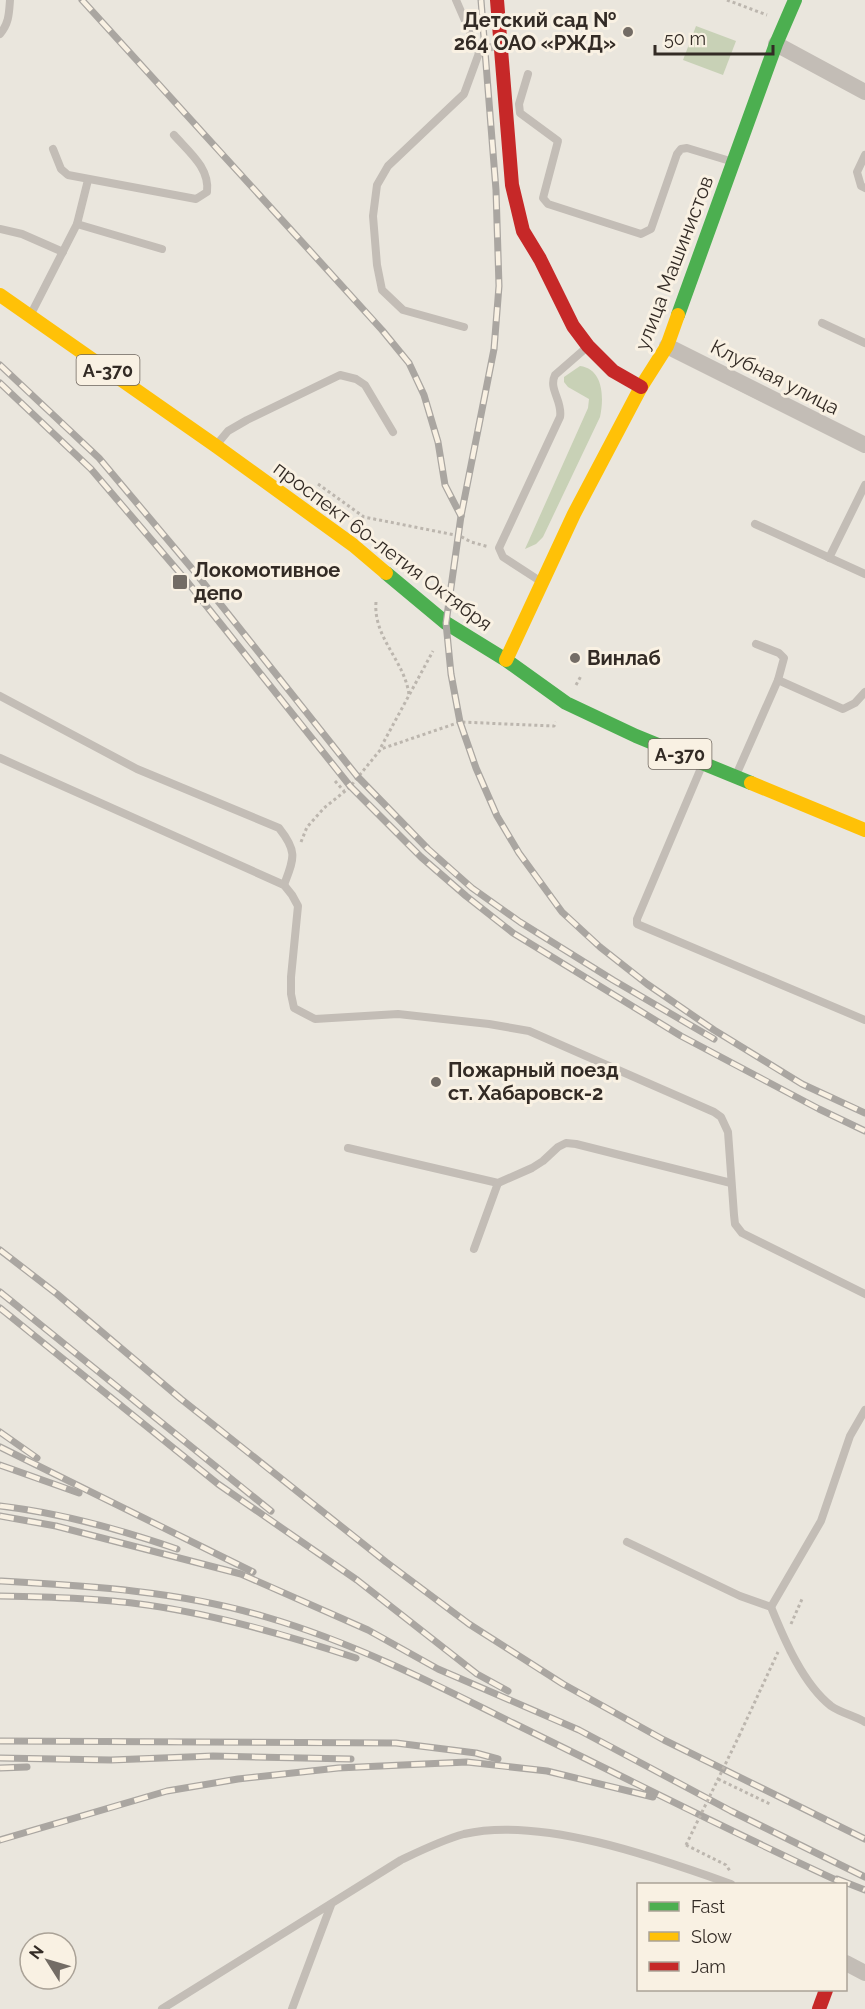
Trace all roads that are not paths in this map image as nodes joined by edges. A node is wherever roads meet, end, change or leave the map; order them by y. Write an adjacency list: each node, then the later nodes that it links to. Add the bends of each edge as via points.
1 (10, 0): 5 (lane, via 9,17)
2 (456, 0): 8 (lane)
3 (497, 0): 7 (main road)
4 (795, 0): 6 (main road, улица Машинистов)
5 (0, 34)
6 (776, 44): 10 (street); 14 (main road, улица Машинистов)
7 (500, 46): 8 (lane); 26 (main road, via 512,185 523,231 573,327)
8 (478, 53): 24 (lane, via 464,94 388,166 377,185 373,216 382,290 403,310)
9 (528, 74): 14 (lane, via 520,113 558,141 543,198 548,204 641,234 651,229 681,149)
10 (865, 92)
11 (174, 135): 15 (lane, via 208,180 207,192 196,199)
12 (53, 149): 15 (lane, via 61,169)
13 (865, 155): 16 (lane, via 857,172)
14 (734, 162): 27 (main road, улица Машинистов)
15 (88, 180): 17 (lane)
16 (865, 188)
17 (77, 224): 19 (lane); 20 (lane)
18 (0, 229): 20 (lane)
19 (162, 249)
20 (63, 252): 22 (lane)
21 (0, 295): 22 (main road, проспект 60-летия Октября / А-370)
22 (31, 315): 31 (main road, проспект 60-летия Октября / А-370)
23 (822, 323): 25 (lane)
24 (464, 327)
25 (865, 343)
26 (588, 346): 28 (main road, via 613,371); 36 (lane, via 552,380 561,403 560,417 499,548 503,557)
27 (667, 346): 28 (main road, улица Машинистов); 30 (street, Клубная улица)
28 (641, 387): 36 (main road, улица Машинистов)
29 (393, 432): 31 (lane, via 365,385 340,375 228,430)
30 (865, 445)
31 (216, 446): 38 (main road, проспект 60-летия Октября / А-370, via 353,545 446,623)
32 (865, 485): 34 (lane)
33 (755, 524): 34 (lane)
34 (829, 558): 35 (lane)
35 (865, 574)
36 (542, 582): 38 (main road, улица Машинистов)
37 (756, 644): 39 (lane, via 779,652 784,658)
38 (506, 660): 43 (main road, проспект 60-летия Октября / А-370, via 566,704)
39 (778, 680): 40 (lane, via 843,709); 44 (lane)
40 (865, 692)
41 (0, 696): 46 (lane, via 137,769 279,828 291,844 293,863)
42 (0, 758): 46 (lane)
43 (703, 764): 44 (main road, проспект 60-летия Октября / А-370); 47 (lane, via 637,924)
44 (736, 777): 45 (main road, проспект 60-летия Октября / А-370)
45 (865, 830)
46 (284, 885): 50 (lane, via 298,906 291,977 294,1008 315,1019 398,1014 529,1031 721,1117 728,1132)
47 (865, 1020)
48 (348, 1148): 49 (lane)
49 (498, 1183): 50 (lane, via 532,1168 566,1143); 51 (lane)
50 (730, 1183): 52 (lane, via 735,1224 742,1233)
51 (474, 1249)
52 (865, 1294)
53 (865, 1410): 55 (lane, via 850,1436 821,1521)
54 (627, 1542): 55 (lane)
55 (771, 1607): 56 (lane, via 784,1639 816,1691 833,1708)
56 (865, 1722)
57 (728, 1883): 58 (lane, via 658,1858 516,1829 467,1834 439,1842 401,1860)
58 (331, 1904): 62 (lane); 63 (lane)
59 (847, 1964): 60 (street)
60 (865, 1973)
61 (825, 1991): 64 (main road)
62 (162, 2009)
63 (292, 2009)
64 (819, 2009)

